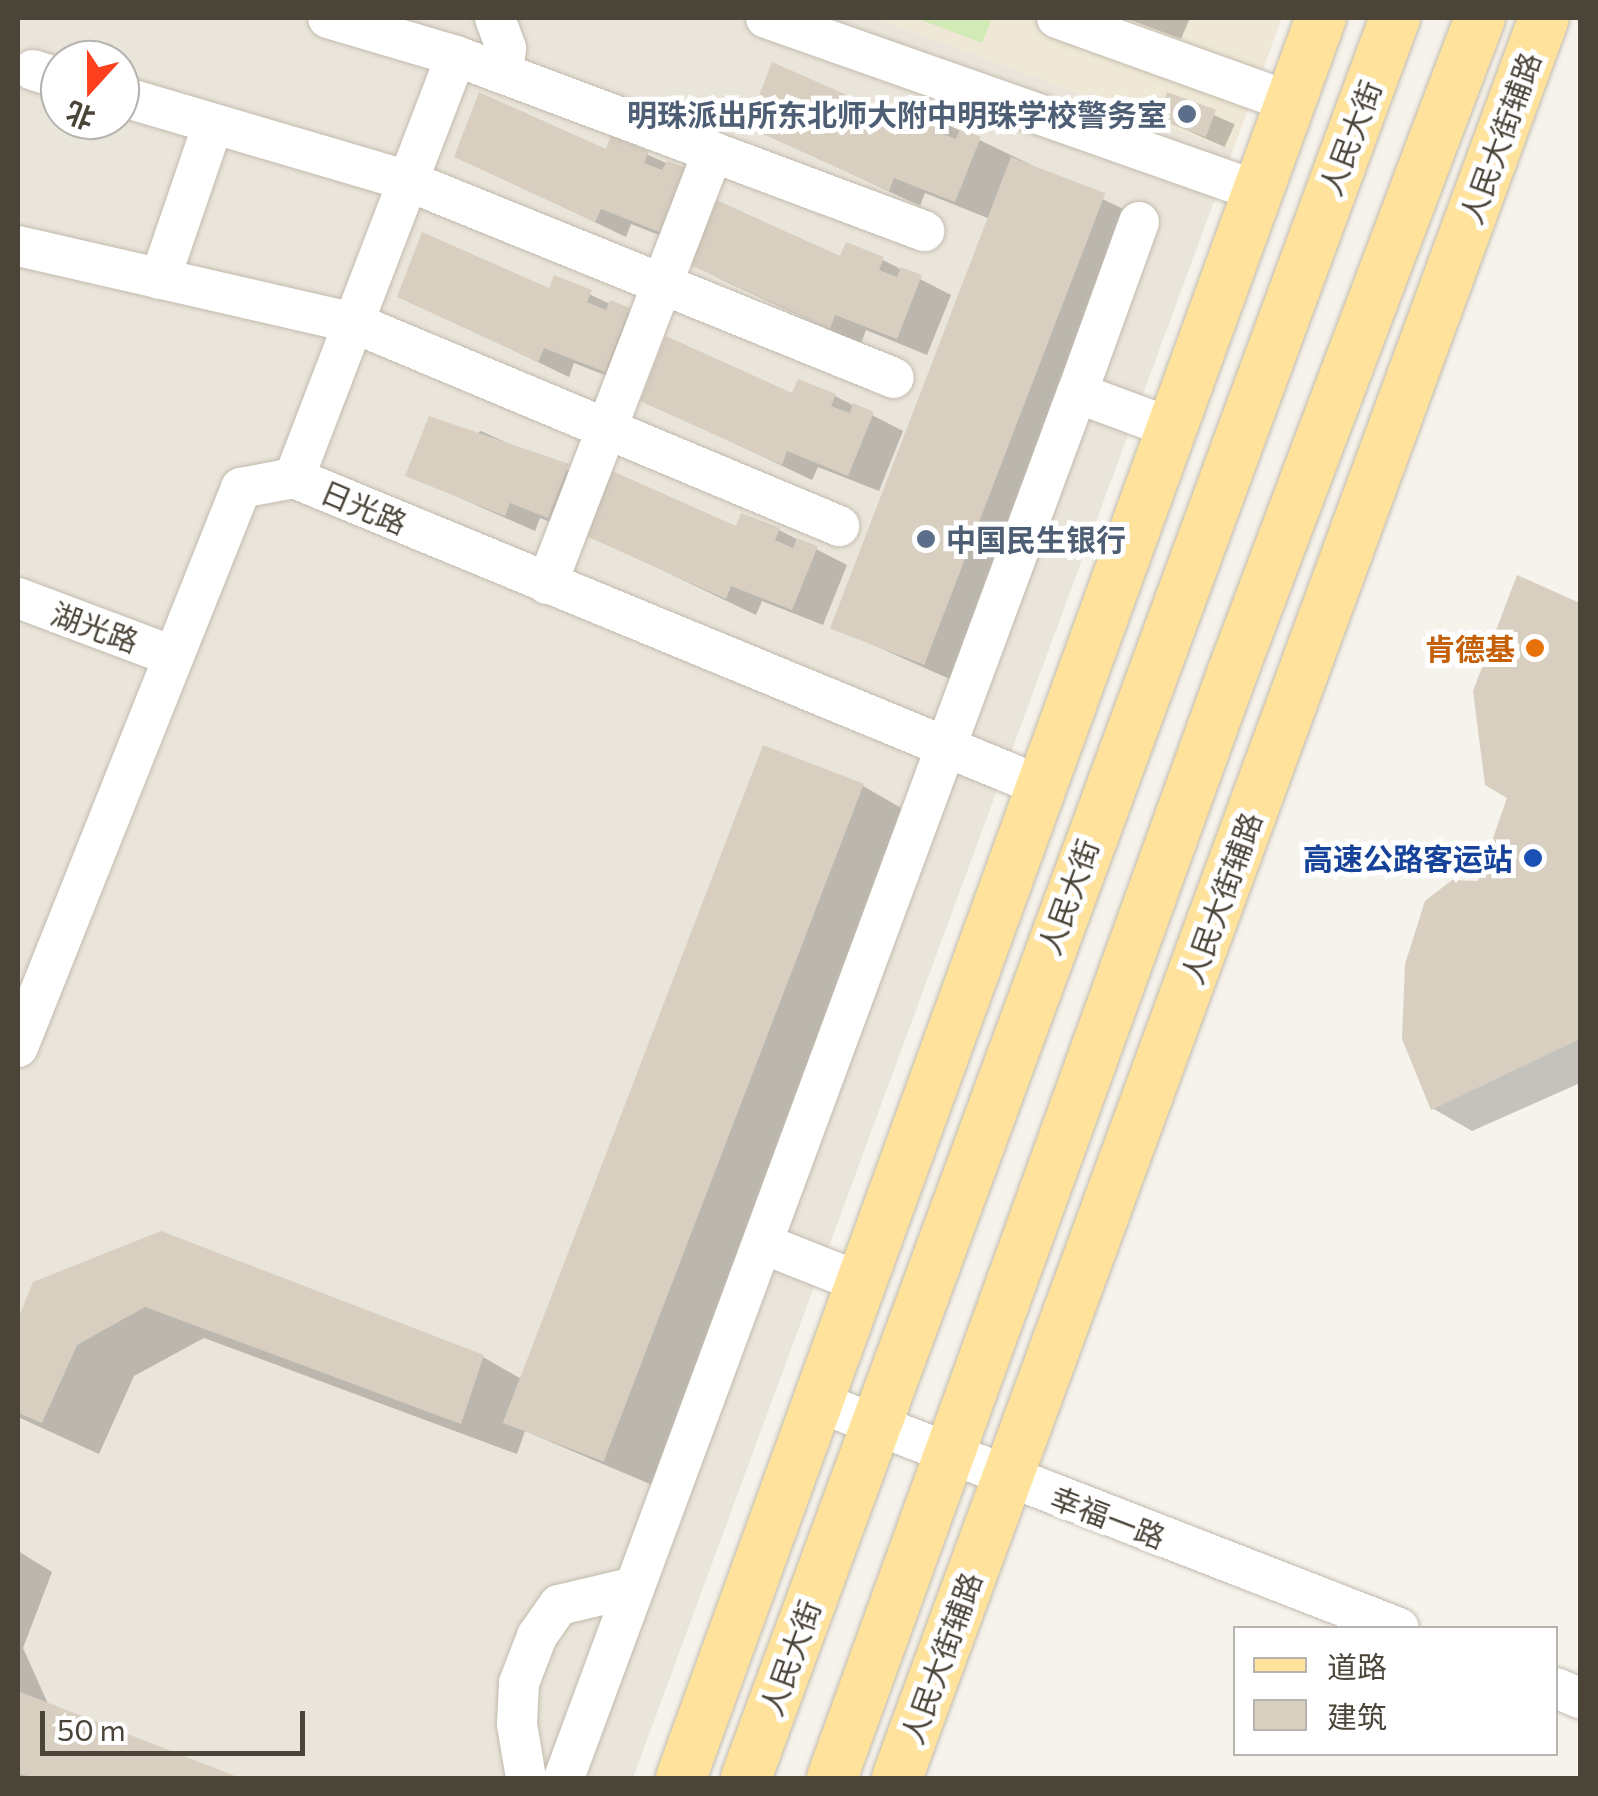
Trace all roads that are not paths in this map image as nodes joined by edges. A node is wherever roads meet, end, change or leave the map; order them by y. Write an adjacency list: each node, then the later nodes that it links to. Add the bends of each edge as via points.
1 (328, 18): 9 (street)
2 (495, 18): 11 (street, via 506,48)
3 (766, 18): 17 (street)
4 (1056, 18): 13 (street)
5 (1321, 18): 13 (main road)
6 (1395, 18): 39 (main road, 人民大街)
7 (1480, 18): 40 (main road, via 1233,672)
8 (1544, 18): 41 (main road, 人民大街辅路)
9 (417, 30): 10 (street)
10 (456, 56): 11 (street); 16 (street)
11 (503, 74): 15 (street)
12 (140, 102): 14 (street)
13 (1290, 102): 17 (main road)
14 (212, 124): 16 (street); 21 (street)
15 (713, 152): 19 (street); 22 (street)
16 (408, 181): 22 (street); 23 (street)
17 (1257, 191): 27 (main road)
18 (1139, 222): 25 (street)
19 (924, 231)
20 (18, 246): 21 (street)
21 (160, 279): 23 (street)
22 (664, 284): 24 (street); 26 (street)
23 (354, 323): 26 (street); 28 (street)
24 (894, 378)
25 (1076, 393): 27 (street); 33 (street)
26 (606, 428): 29 (street); 30 (street)
27 (1169, 428): 34 (main road)
28 (294, 478): 30 (street, 日光路); 32 (street, 日光路, via 240,488)
29 (839, 526)
30 (547, 584): 33 (street, 日光路)
31 (18, 598): 32 (street, 湖光路)
32 (172, 656): 35 (street, 日光路)
33 (946, 745): 34 (street, 日光路); 36 (street)
34 (1041, 786): 37 (main road)
35 (18, 1046)
36 (766, 1246): 37 (street); 42 (street)
37 (862, 1283): 38 (main road)
38 (818, 1402): 39 (street, 幸福一路); 46 (main road)
39 (876, 1424): 40 (street, 幸福一路); 47 (main road, 人民大街)
40 (953, 1454): 41 (street, 幸福一路); 48 (main road)
41 (1008, 1480): 43 (street, 幸福一路); 49 (main road, 人民大街辅路)
42 (635, 1587): 44 (street, via 559,1605 537,1636 519,1683 517,1724); 45 (street)
43 (1394, 1626)
44 (526, 1778)
45 (564, 1778)
46 (681, 1778)
47 (746, 1778)
48 (832, 1778)
49 (897, 1778)

